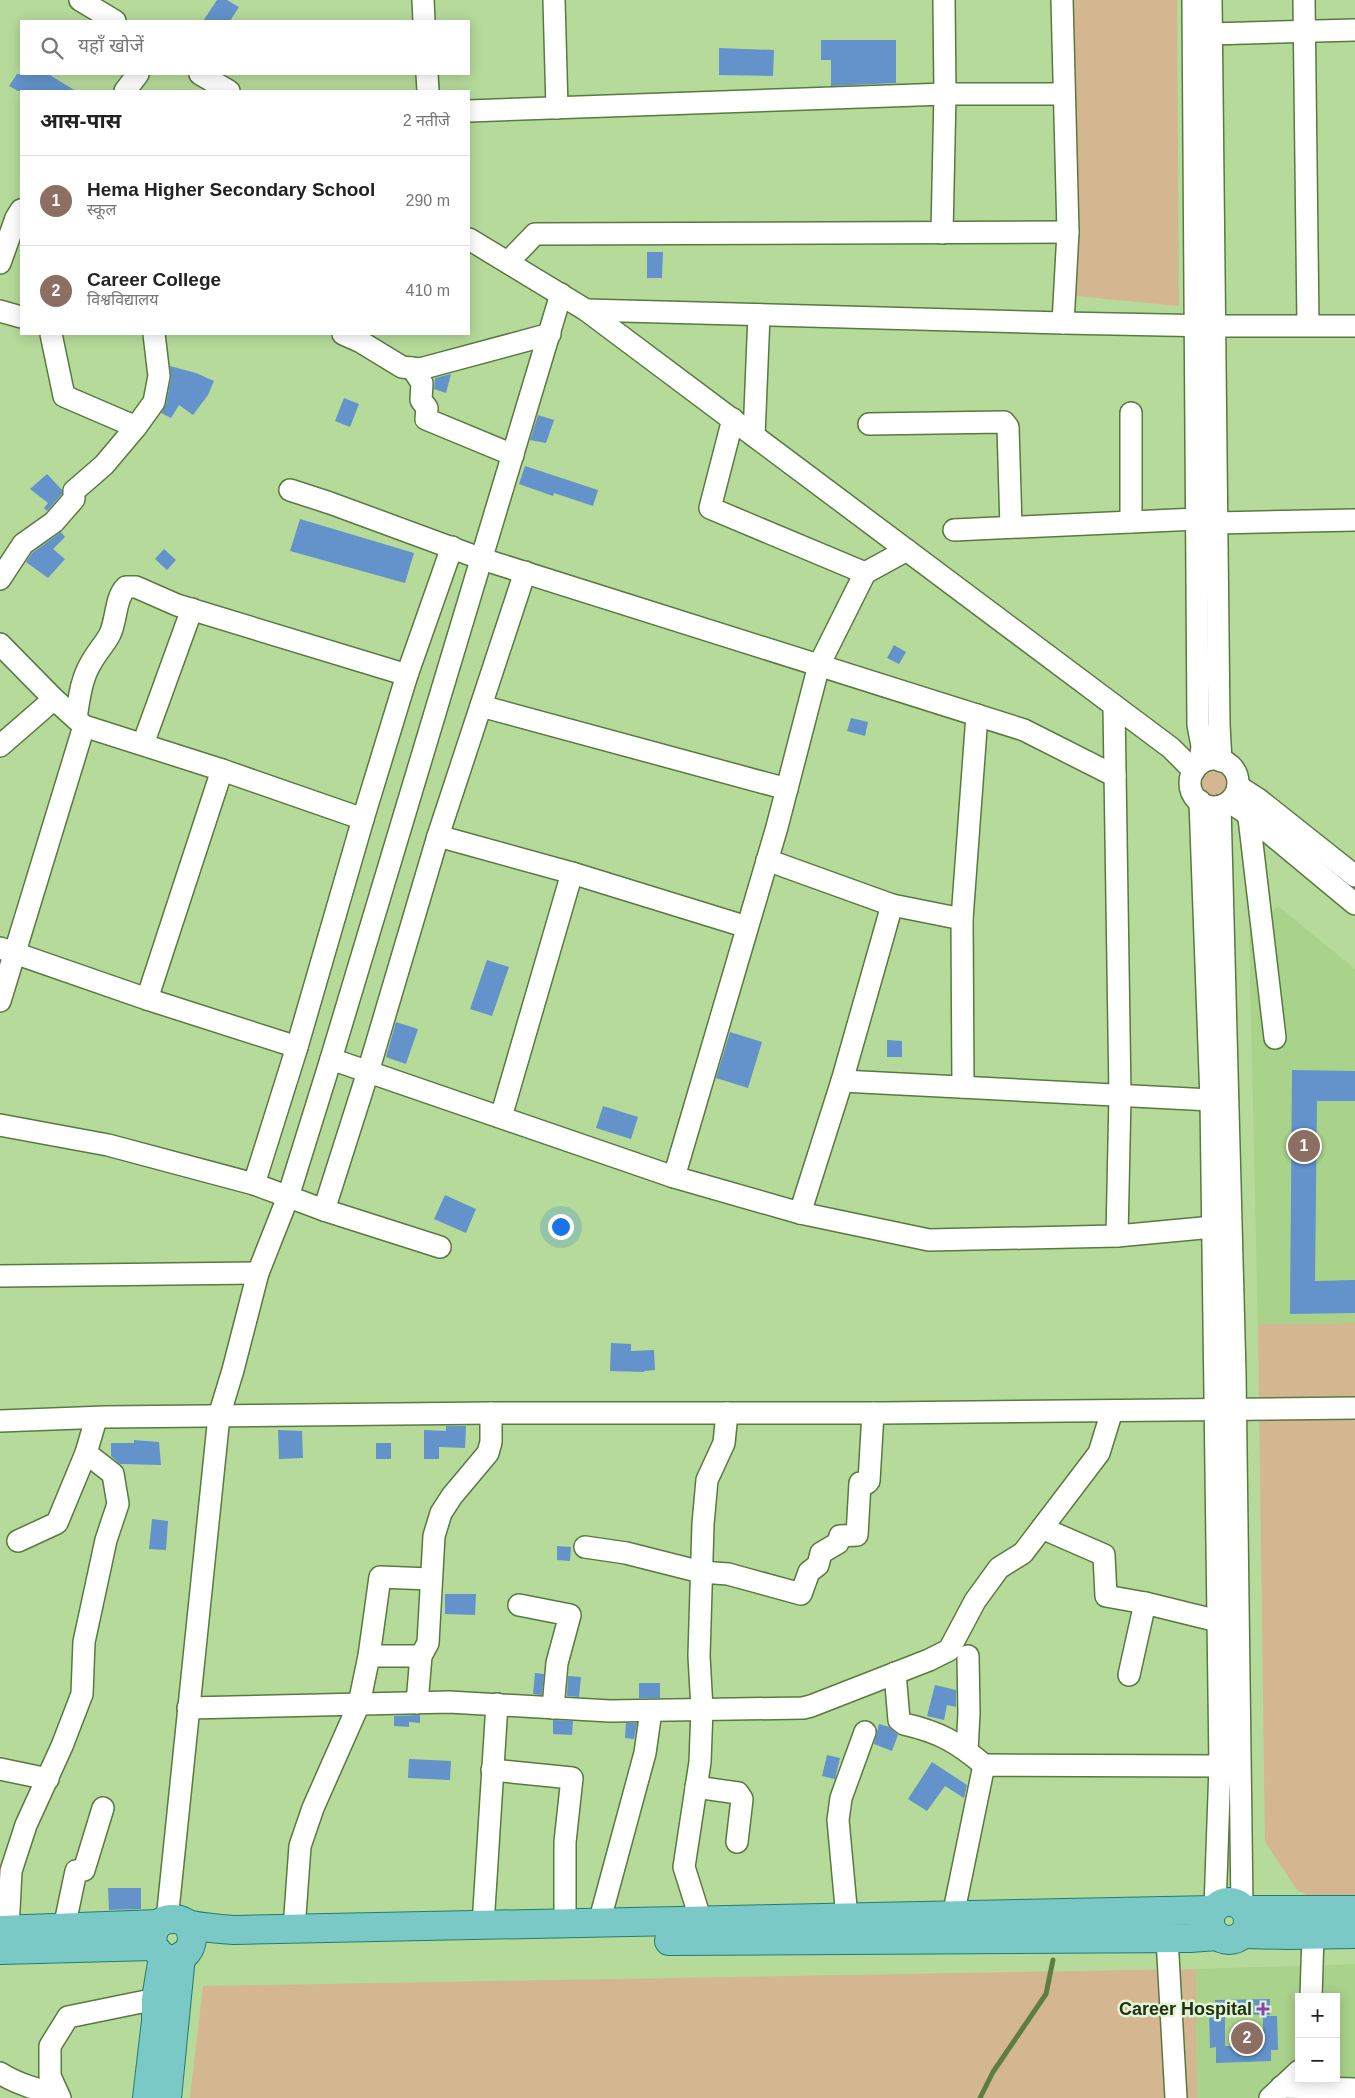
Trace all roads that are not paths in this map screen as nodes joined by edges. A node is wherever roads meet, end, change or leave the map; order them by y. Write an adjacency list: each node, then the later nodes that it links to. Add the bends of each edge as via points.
1 (80, 0): 9 (street)
2 (424, 0): 10 (street)
3 (554, 0): 22 (street)
4 (944, 0): 20 (street)
5 (1062, 0): 21 (street)
6 (1193, 0): 36 (street)
7 (1211, 0): 13 (street)
8 (1304, 0): 12 (street)
9 (113, 20)
10 (424, 20)
11 (1355, 30): 12 (street)
12 (1304, 32): 13 (street); 37 (street)
13 (1211, 34): 36 (street)
14 (137, 75): 17 (street)
15 (202, 75): 18 (street)
16 (427, 75): 19 (street)
17 (126, 90)
18 (227, 90)
19 (428, 90)
20 (945, 94): 21 (street); 22 (street); 26 (street)
21 (1064, 94): 25 (street)
22 (557, 108): 23 (street)
23 (470, 111)
24 (20, 212): 29 (street)
25 (1068, 232): 26 (street); 35 (street)
26 (942, 233): 28 (street, via 535,234)
27 (470, 240): 28 (street)
28 (508, 262): 30 (street)
29 (0, 263)
30 (561, 294): 31 (street); 39 (street)
31 (586, 310): 33 (street); 45 (street)
32 (0, 311): 34 (street)
33 (759, 314): 35 (street); 48 (street)
34 (20, 317)
35 (1063, 323): 36 (street)
36 (1205, 326): 37 (street); 52 (street)
37 (1308, 326): 38 (street)
38 (1355, 326)
39 (550, 334): 43 (street, via 420,369); 49 (street)
40 (51, 335): 47 (street, via 64,396)
41 (154, 335): 47 (street, via 159,376 154,402)
42 (358, 337): 43 (street, via 402,367)
43 (412, 368): 49 (street, via 422,383 421,400 427,408 426,419)
44 (1132, 413): 53 (street)
45 (733, 419): 48 (street); 60 (street, via 710,508)
46 (870, 424): 54 (street, via 1004,422 1008,428)
47 (136, 427): 61 (street, via 104,465 74,491 74,499 54,522 22,544)
48 (754, 436): 57 (street)
49 (513, 455): 58 (street)
50 (290, 490): 56 (street)
51 (1355, 520): 52 (street)
52 (1207, 521): 53 (street); 73 (street); 74 (street, via 1198,725 1202,746)
53 (1131, 522): 54 (street)
54 (1011, 527): 55 (street)
55 (954, 530)
56 (452, 547): 58 (street); 65 (street)
57 (907, 550): 60 (street); 68 (street)
58 (482, 559): 59 (street); 94 (street)
59 (525, 572): 64 (street); 67 (street)
60 (865, 573): 64 (street)
61 (0, 579)
62 (192, 609): 65 (street); 70 (street, via 136,587 126,586 120,592 110,635 84,677); 71 (street)
63 (1, 645): 66 (street)
64 (819, 665): 69 (street); 77 (street)
65 (407, 675): 80 (street)
66 (54, 699): 70 (street); 72 (street)
67 (481, 706): 77 (street); 81 (street)
68 (1114, 706): 74 (street); 76 (street)
69 (977, 715): 76 (street, via 1024,730); 87 (street)
70 (80, 722): 71 (street); 89 (street)
71 (143, 744): 75 (street)
72 (0, 746)
73 (1222, 760): 74 (street, via 1209,760); 78 (street, via 1234,769 1238,777)
74 (1197, 767): 78 (street, via 1191,780 1195,797)
75 (222, 770): 80 (street); 90 (street)
76 (1115, 776): 98 (street)
77 (787, 789): 82 (street)
78 (1222, 799): 79 (street); 84 (street, via 1258,799); 99 (street); 113 (street)
79 (1249, 818): 85 (street); 92 (street)
80 (362, 819): 93 (street)
81 (438, 836): 83 (street); 95 (street)
82 (767, 860): 86 (street); 88 (street)
83 (572, 873): 88 (street); 100 (street)
84 (1355, 876)
85 (1355, 904)
86 (892, 905): 87 (street); 96 (street)
87 (962, 919): 97 (street)
88 (747, 927): 102 (street)
89 (7, 951): 90 (street); 91 (street)
90 (147, 998): 93 (street)
91 (0, 1001)
92 (1275, 1038)
93 (297, 1047): 103 (street)
94 (331, 1059): 95 (street); 104 (street)
95 (368, 1072): 100 (street); 105 (street)
96 (842, 1081): 97 (street); 106 (street)
97 (963, 1087): 98 (street)
98 (1120, 1096): 99 (street); 108 (street)
99 (1211, 1100): 107 (street)
100 (501, 1117): 102 (street)
101 (0, 1125): 103 (street, via 108,1145)
102 (674, 1177): 106 (street)
103 (254, 1184): 104 (street)
104 (288, 1197): 105 (street); 110 (street)
105 (324, 1210): 109 (street)
106 (800, 1213): 108 (street, via 929,1240)
107 (1213, 1227): 108 (street); 113 (street)
108 (1117, 1236)
109 (440, 1247)
110 (258, 1273): 111 (street); 118 (street)
111 (0, 1276)
112 (1355, 1408): 113 (street)
113 (1226, 1409): 114 (street); 129 (street); 155 (street)
114 (1112, 1410): 117 (street); 122 (street, via 1099,1453)
115 (491, 1413): 116 (street); 118 (street); 126 (street, via 488,1453 441,1512 434,1536)
116 (727, 1413): 117 (street); 125 (street, via 724,1443 707,1480)
117 (874, 1413): 125 (street, via 870,1480 860,1483 857,1535 840,1536 838,1543 821,1553 818,1565 808,1572 801,1594 728,1574)
118 (219, 1416): 119 (street); 138 (street)
119 (96, 1419): 120 (street); 121 (street)
120 (0, 1421)
121 (86, 1453): 123 (street, via 57,1523); 148 (street, via 112,1474 118,1504 106,1540 84,1642 82,1694)
122 (1042, 1528): 127 (street, via 1104,1555 1106,1596); 133 (street, via 1023,1553 999,1568 975,1601 948,1650)
123 (18, 1541)
124 (585, 1547): 125 (street, via 626,1553)
125 (701, 1572): 140 (street, via 699,1656)
126 (430, 1579): 130 (street, via 380,1577); 131 (street, via 428,1643)
127 (1145, 1603): 129 (street); 134 (street)
128 (519, 1605): 139 (street, via 570,1615 557,1663)
129 (1218, 1621): 145 (street)
130 (370, 1656): 131 (street); 136 (street)
131 (421, 1656): 135 (street)
132 (968, 1656): 143 (street)
133 (895, 1673): 140 (street, via 803,1708); 143 (street, via 899,1720 945,1736)
134 (1128, 1675)
135 (417, 1703): 136 (street); 137 (street)
136 (359, 1704): 138 (street); 161 (street, via 313,1808 300,1846)
137 (497, 1704): 139 (street); 147 (street)
138 (188, 1708): 166 (street)
139 (553, 1708): 141 (street)
140 (702, 1709): 141 (street); 149 (street)
141 (651, 1711): 157 (street, via 645,1753)
142 (866, 1732): 154 (street, via 841,1798 838,1820)
143 (967, 1750): 144 (street)
144 (984, 1766): 145 (street); 153 (street)
145 (1220, 1766): 155 (street)
146 (0, 1768): 148 (street)
147 (492, 1770): 158 (street, via 572,1778 565,1842); 159 (street)
148 (48, 1779): 164 (street, via 26,1825 11,1871)
149 (696, 1787): 151 (street, via 741,1796); 156 (street, via 684,1867)
150 (103, 1808): 160 (street, via 84,1870 76,1871)
151 (737, 1842)
152 (1355, 1910): 155 (main road)
153 (953, 1916): 154 (main road); 155 (main road)
154 (847, 1918): 156 (main road)
155 (1229, 1918): 162 (main road, via 1288,1936); 165 (main road)
156 (701, 1921): 157 (main road)
157 (599, 1923): 158 (main road)
158 (565, 1924): 159 (main road)
159 (483, 1925): 161 (main road)
160 (64, 1928): 164 (main road); 166 (main road)
161 (294, 1929): 166 (main road, via 234,1930)
162 (1312, 1934): 163 (main road); 167 (street)
163 (1355, 1934)
164 (3, 1936): 166 (main road)
165 (1167, 1938): 166 (main road); 176 (street)
166 (172, 1939): 168 (main road); 175 (main road)
167 (1311, 1993)
168 (156, 1999): 173 (street, via 68,2017 50,2046 50,2076); 174 (main road)
169 (0, 2073): 173 (street)
170 (1295, 2075): 172 (street)
171 (1355, 2090): 172 (street)
172 (1276, 2093)
173 (59, 2096)
174 (147, 2098)
175 (167, 2098)
176 (1176, 2098)

